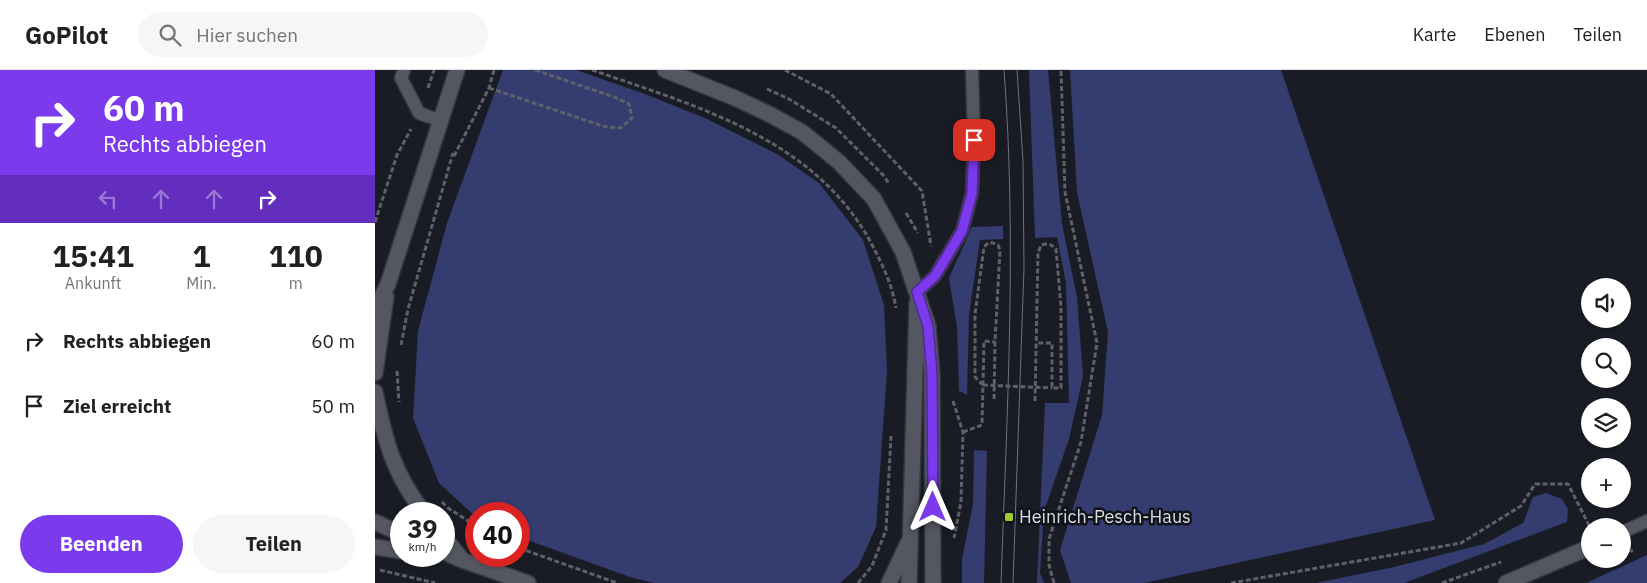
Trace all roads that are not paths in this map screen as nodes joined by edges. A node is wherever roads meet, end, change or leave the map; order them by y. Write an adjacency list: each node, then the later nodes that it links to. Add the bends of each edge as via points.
1 (404, 70): 5 (lane, via 401,78 419,113)
2 (457, 70): 5 (street)
3 (665, 70): 7 (street, via 769,114 802,132 839,162 873,199 903,252)
4 (972, 70): 7 (lane, via 972,193 962,231 935,276)
5 (441, 122): 6 (street)
6 (388, 284): 8 (street); 9 (street)
7 (917, 292): 16 (street); 27 (street, via 928,326 932,374)
8 (375, 311)
9 (375, 373)
10 (375, 392): 11 (street, via 392,461)
11 (415, 502)
12 (1647, 521): 14 (lane)
13 (375, 522): 15 (street)
14 (1631, 528)
15 (390, 529)
16 (911, 537): 25 (street); 26 (street)
17 (375, 547): 18 (street)
18 (390, 549)
19 (1581, 550): 28 (street)
20 (455, 551): 23 (street)
21 (455, 557): 23 (street)
22 (455, 559): 23 (street)
23 (462, 560): 24 (street)
24 (529, 583)
25 (889, 583)
26 (909, 583)
27 (933, 583)
28 (1506, 583)

